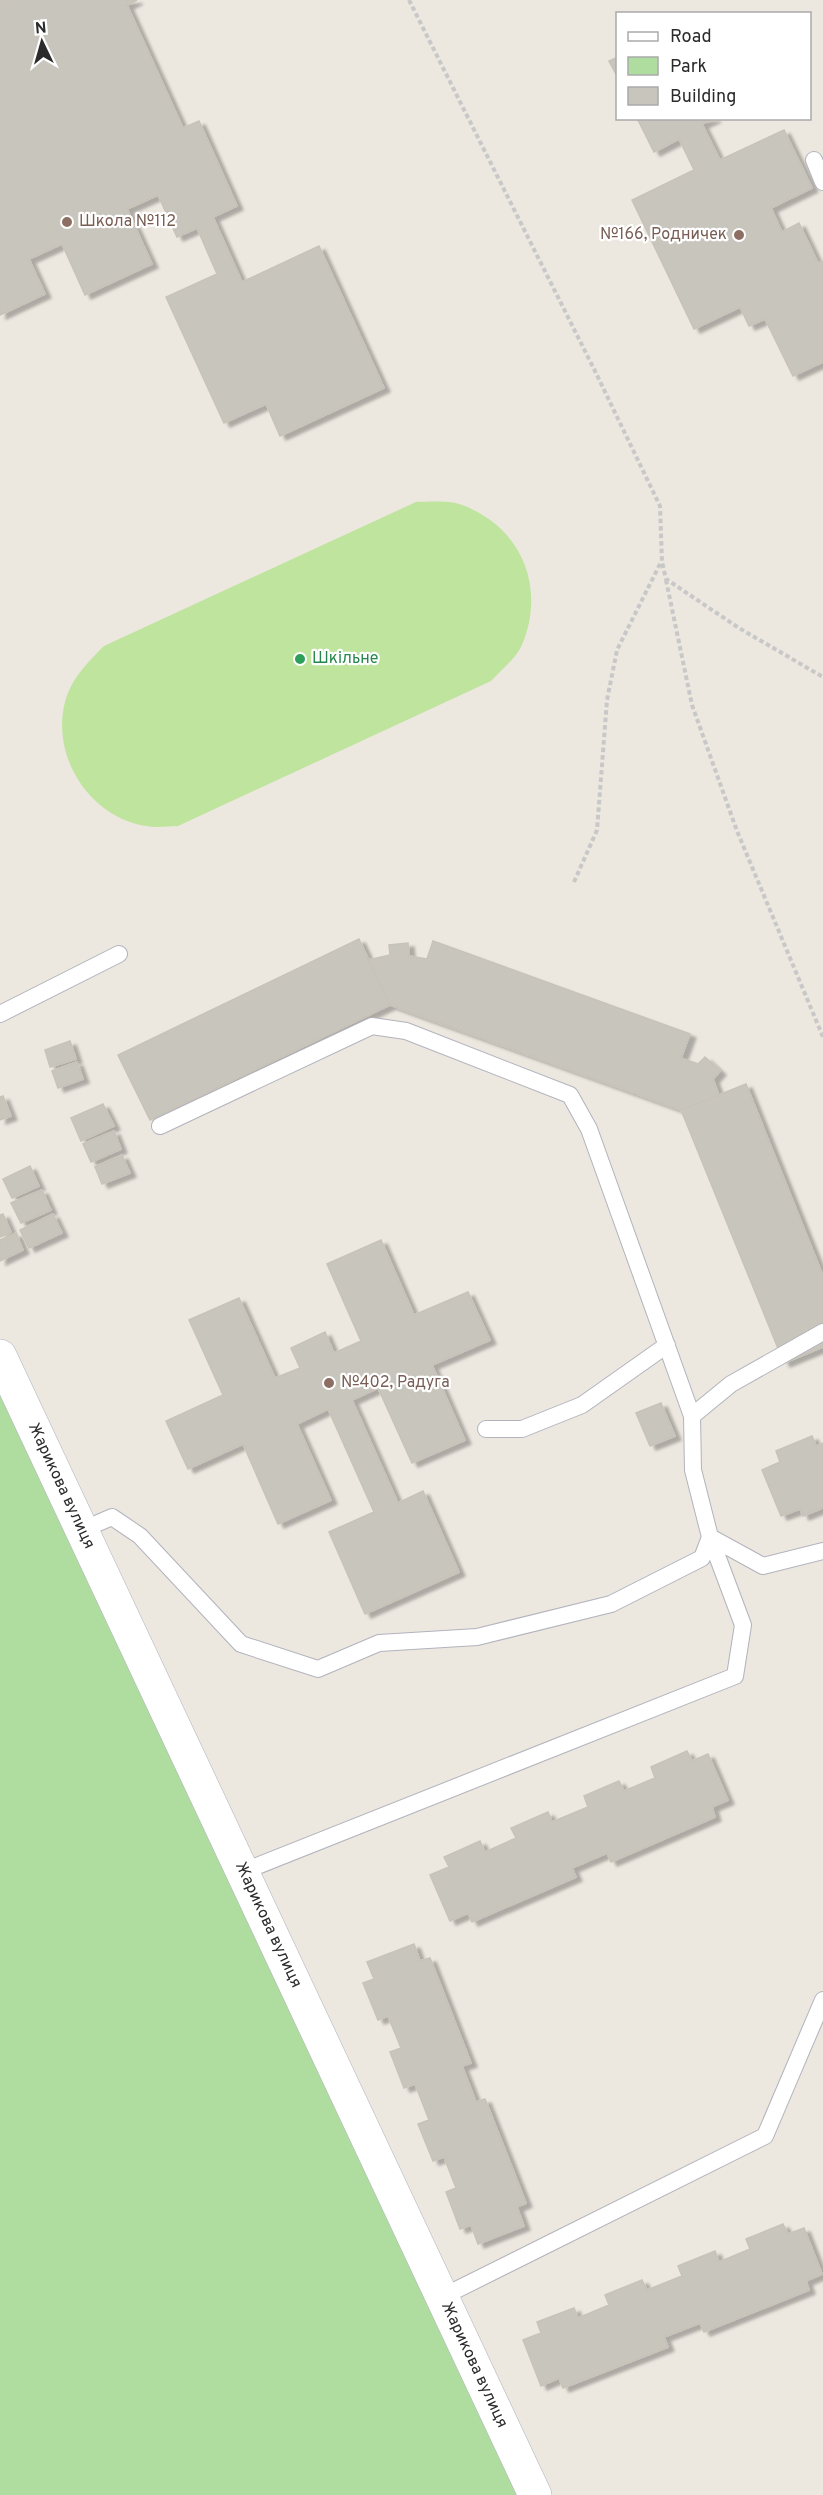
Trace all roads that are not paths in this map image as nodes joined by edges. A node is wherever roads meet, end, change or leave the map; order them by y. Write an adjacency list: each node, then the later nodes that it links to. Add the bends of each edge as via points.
1 (814, 160): 2 (lane)
2 (823, 182)
3 (119, 954): 4 (lane)
4 (0, 1014)
5 (160, 1126): 7 (lane, via 372,1026 406,1031 570,1095 589,1129)
6 (823, 1332): 9 (lane, via 731,1384)
7 (667, 1346): 9 (lane); 10 (lane, via 582,1405 522,1429)
8 (0, 1356): 14 (street, Жарикова вулиця)
9 (692, 1416): 12 (lane, via 693,1470)
10 (486, 1429)
11 (82, 1530): 12 (lane, via 112,1517 140,1536 241,1644 318,1669 379,1643 477,1637 611,1604 702,1558)
12 (710, 1537): 13 (lane, via 763,1566); 14 (lane, via 743,1625 735,1676)
13 (823, 1551)
14 (242, 1872): 16 (street, Жарикова вулиця)
15 (823, 2000): 16 (lane, via 765,2136)
16 (442, 2297): 17 (street, Жарикова вулиця)
17 (535, 2495)

